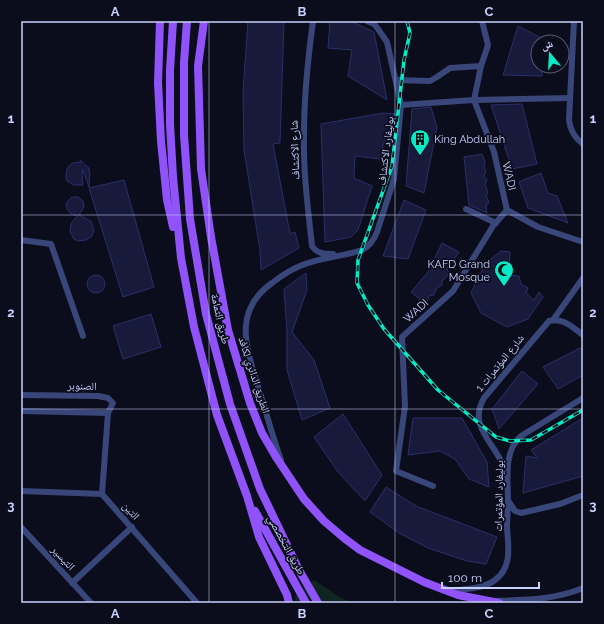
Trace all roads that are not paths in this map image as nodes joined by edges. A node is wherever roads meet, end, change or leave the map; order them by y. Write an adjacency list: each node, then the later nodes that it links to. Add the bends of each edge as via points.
1 (160, 21): 21 (main road, via 158,83 161,141 167,200)
2 (173, 21): 21 (main road, via 170,124)
3 (187, 21): 48 (main road, طريق الثمامة, via 184,127 190,220 206,314 230,404 260,489)
4 (204, 21): 30 (main road, الطريق الدائري لكافد, via 198,66 200,145 211,237 228,330 250,403 262,433)
5 (313, 21): 20 (street, شارع الاكتشاف, via 304,135 312,246 319,253)
6 (368, 21): 10 (street, بوليفارد الاكتشاف, via 374,24 387,42)
7 (482, 21): 9 (street, via 488,45)
8 (574, 21): 11 (street)
9 (481, 66): 10 (street, via 450,68 430,81); 12 (street)
10 (396, 80): 13 (street, بوليفارد الاكتشاف)
11 (570, 98): 12 (street); 14 (street, via 570,127)
12 (474, 100): 13 (street); 16 (street, WADI, via 494,152)
13 (401, 105): 20 (street, بوليفارد الاكتشاف, via 394,178 377,232 366,248)
14 (583, 144)
15 (466, 209): 17 (street)
16 (507, 210): 17 (street, WADI); 19 (street, via 538,227)
17 (496, 223): 32 (street, WADI, via 453,291 402,337 405,406 396,471)
18 (21, 240): 25 (street, via 50,244)
19 (583, 242)
20 (341, 255): 30 (street, بوليفارد الاكتشاف, via 300,266 267,286 251,304 245,324 253,368)
21 (181, 258): 36 (main road, via 194,327 217,415)
22 (583, 278): 23 (street, شارع المؤتمرات 1)
23 (553, 320): 24 (street, via 564,322); 31 (street, شارع المؤتمرات 1, via 542,327 479,406 479,425 502,462)
24 (583, 335)
25 (83, 336)
26 (21, 394): 29 (street, الصنوبر, via 108,398 113,403)
27 (583, 398): 31 (street, بوليفارد المؤتمرات, via 517,439 510,452)
28 (21, 411): 29 (street)
29 (108, 413): 34 (street)
30 (284, 469): 42 (main road, الطريق الدائري لكافد, via 324,521 360,550)
31 (508, 479): 37 (street, بوليفارد المؤتمرات)
32 (433, 486)
33 (21, 491): 34 (street)
34 (102, 494): 38 (street, التين)
35 (583, 495): 37 (street, via 560,504 521,513 515,511)
36 (247, 496): 46 (main road, via 259,537); 47 (main road, طريق التخصصي)
37 (508, 501): 42 (street, بوليفارد المؤتمرات, via 509,555 502,573 490,584)
38 (132, 527): 40 (street); 45 (street, التين)
39 (21, 528): 40 (street, التيسير)
40 (72, 582): 44 (street, التيسير)
41 (583, 588): 43 (street, via 543,599)
42 (448, 592): 43 (main road, الطريق الدائري لكافد)
43 (489, 601): 49 (main road, الطريق الدائري لكافد)
44 (91, 603)
45 (197, 603)
46 (289, 603)
47 (306, 603)
48 (318, 603)
49 (499, 603)

